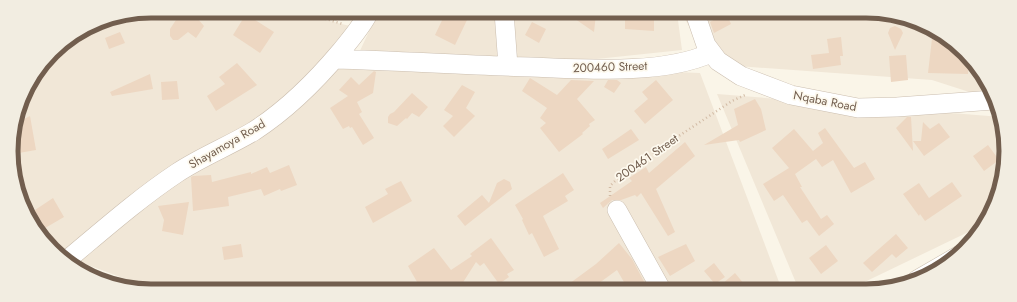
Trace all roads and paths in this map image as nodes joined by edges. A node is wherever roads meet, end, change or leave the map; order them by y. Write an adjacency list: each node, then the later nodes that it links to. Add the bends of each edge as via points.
1 (324, 18): 5 (path, via 342,23)
2 (365, 18): 5 (street, Shayamoya Road)
3 (504, 18): 8 (street)
4 (696, 18): 6 (street, Nqaba Road)
5 (357, 32): 7 (street, Shayamoya Road)
6 (711, 54): 8 (street, 200460 Street, via 697,60 627,68); 9 (street, Nqaba Road, via 736,74)
7 (335, 59): 8 (street, 200460 Street); 12 (street, Shayamoya Road, via 290,105 253,131 178,172)
8 (508, 66)
9 (765, 86): 10 (street, Nqaba Road, via 804,98 858,108); 11 (path, 200461 Street, via 732,101 614,180 609,193)
10 (989, 100)
11 (617, 210): 13 (street)
12 (70, 257)
13 (658, 284)

